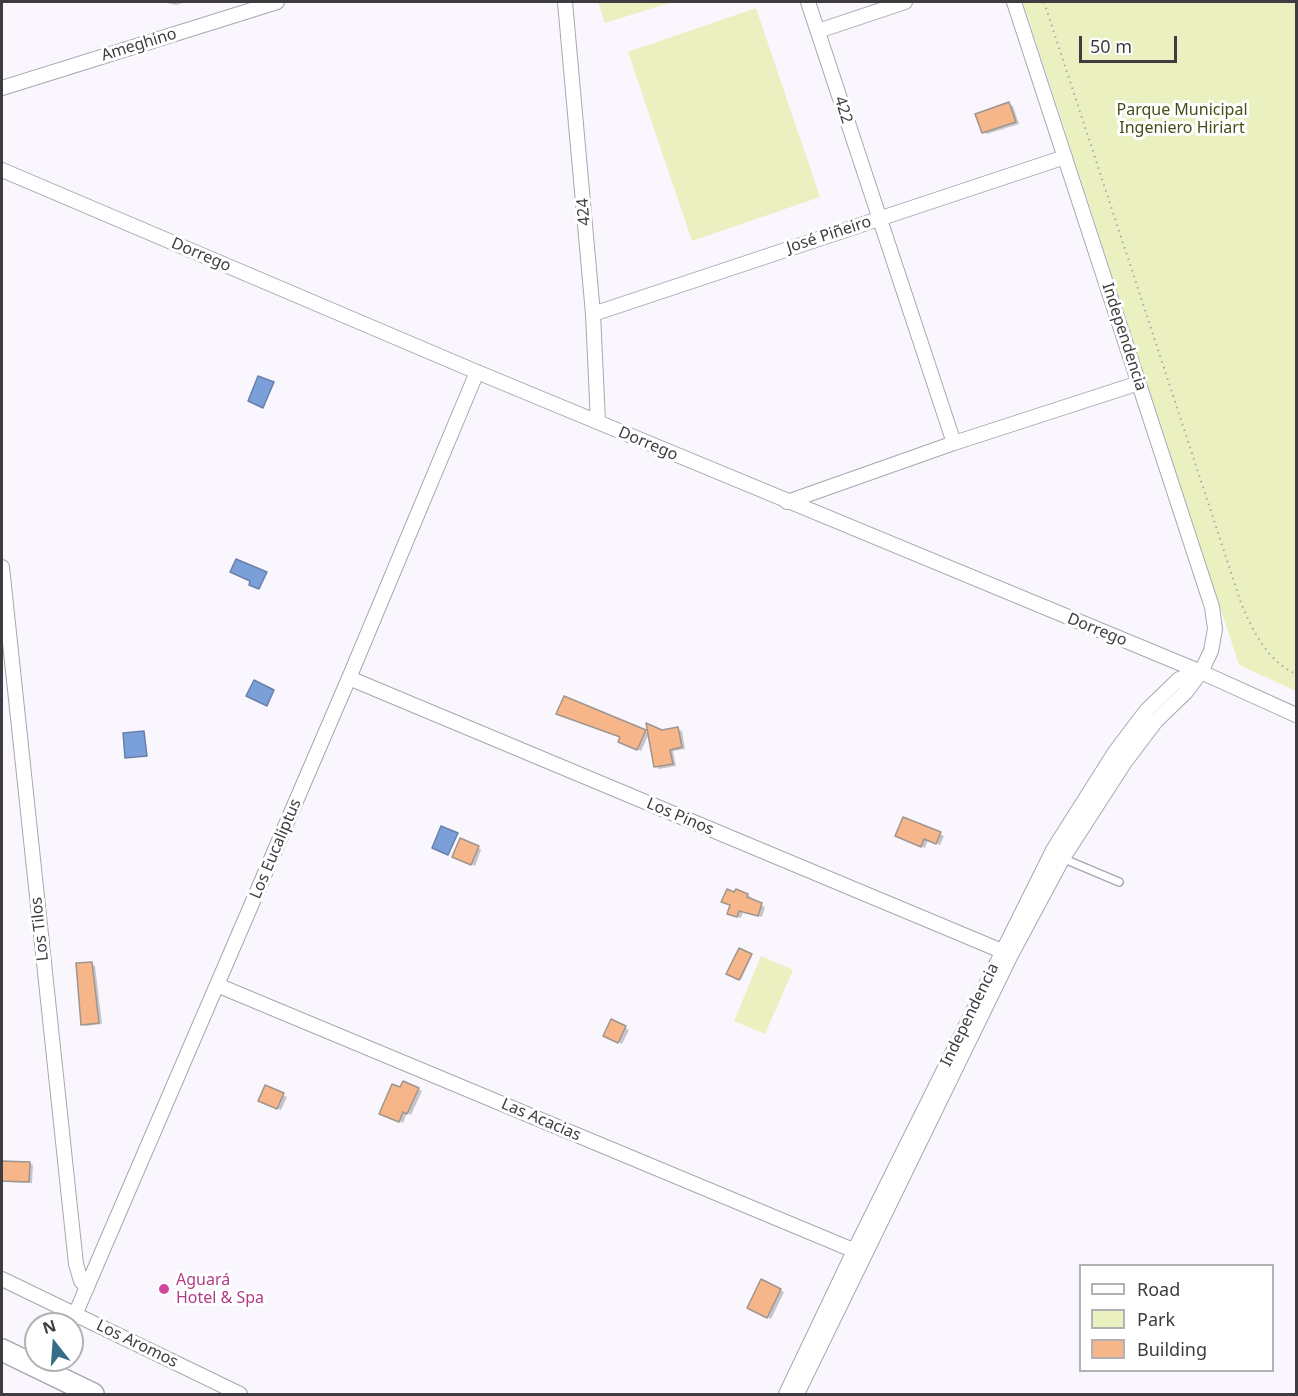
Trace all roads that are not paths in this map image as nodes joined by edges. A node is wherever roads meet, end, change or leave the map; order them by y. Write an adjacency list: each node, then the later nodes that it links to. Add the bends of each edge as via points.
1 (277, 2): 7 (street, Ameghino)
2 (565, 2): 11 (street, 424)
3 (808, 2): 6 (street, 422)
4 (905, 2): 6 (street)
5 (1014, 2): 8 (street, Independencia)
6 (818, 31): 10 (street, 422)
7 (2, 88)
8 (1065, 157): 10 (street, José Piñeiro); 13 (street, Independencia)
9 (2, 170): 12 (street, Dorrego)
10 (879, 219): 11 (street, José Piñeiro); 15 (street, 422)
11 (593, 314): 14 (street, 424)
12 (477, 372): 14 (street, Dorrego); 19 (street, Los Eucaliptus)
13 (1139, 383): 15 (street); 18 (street, Independencia, via 1212,607 1215,629 1211,651)
14 (598, 422): 16 (street, Dorrego)
15 (954, 443): 16 (street)
16 (787, 502): 18 (street, Dorrego)
17 (2, 567): 27 (street, Los Tilos, via 76,1264)
18 (1201, 672): 20 (street, Dorrego); 21 (street, Independencia, via 1179,679 1146,711 1115,753)
19 (349, 678): 23 (street, Los Pinos); 24 (street, Los Eucaliptus)
20 (1296, 714)
21 (1058, 854): 22 (lane); 23 (street, Independencia)
22 (1119, 882)
23 (1006, 953): 25 (street, Independencia)
24 (217, 985): 25 (street, Las Acacias); 27 (street, Los Eucaliptus)
25 (859, 1253): 36 (street, Independencia); 37 (street, Independencia)
26 (2, 1279): 28 (street, Los Aromos)
27 (87, 1288): 29 (street, Los Eucaliptus)
28 (61, 1312)
29 (76, 1312)
30 (84, 1324): 35 (street, Los Aromos)
31 (2, 1350): 32 (main road)
32 (24, 1357)
33 (61, 1372): 34 (main road)
34 (93, 1395)
35 (240, 1395)
36 (786, 1395)
37 (798, 1395)

